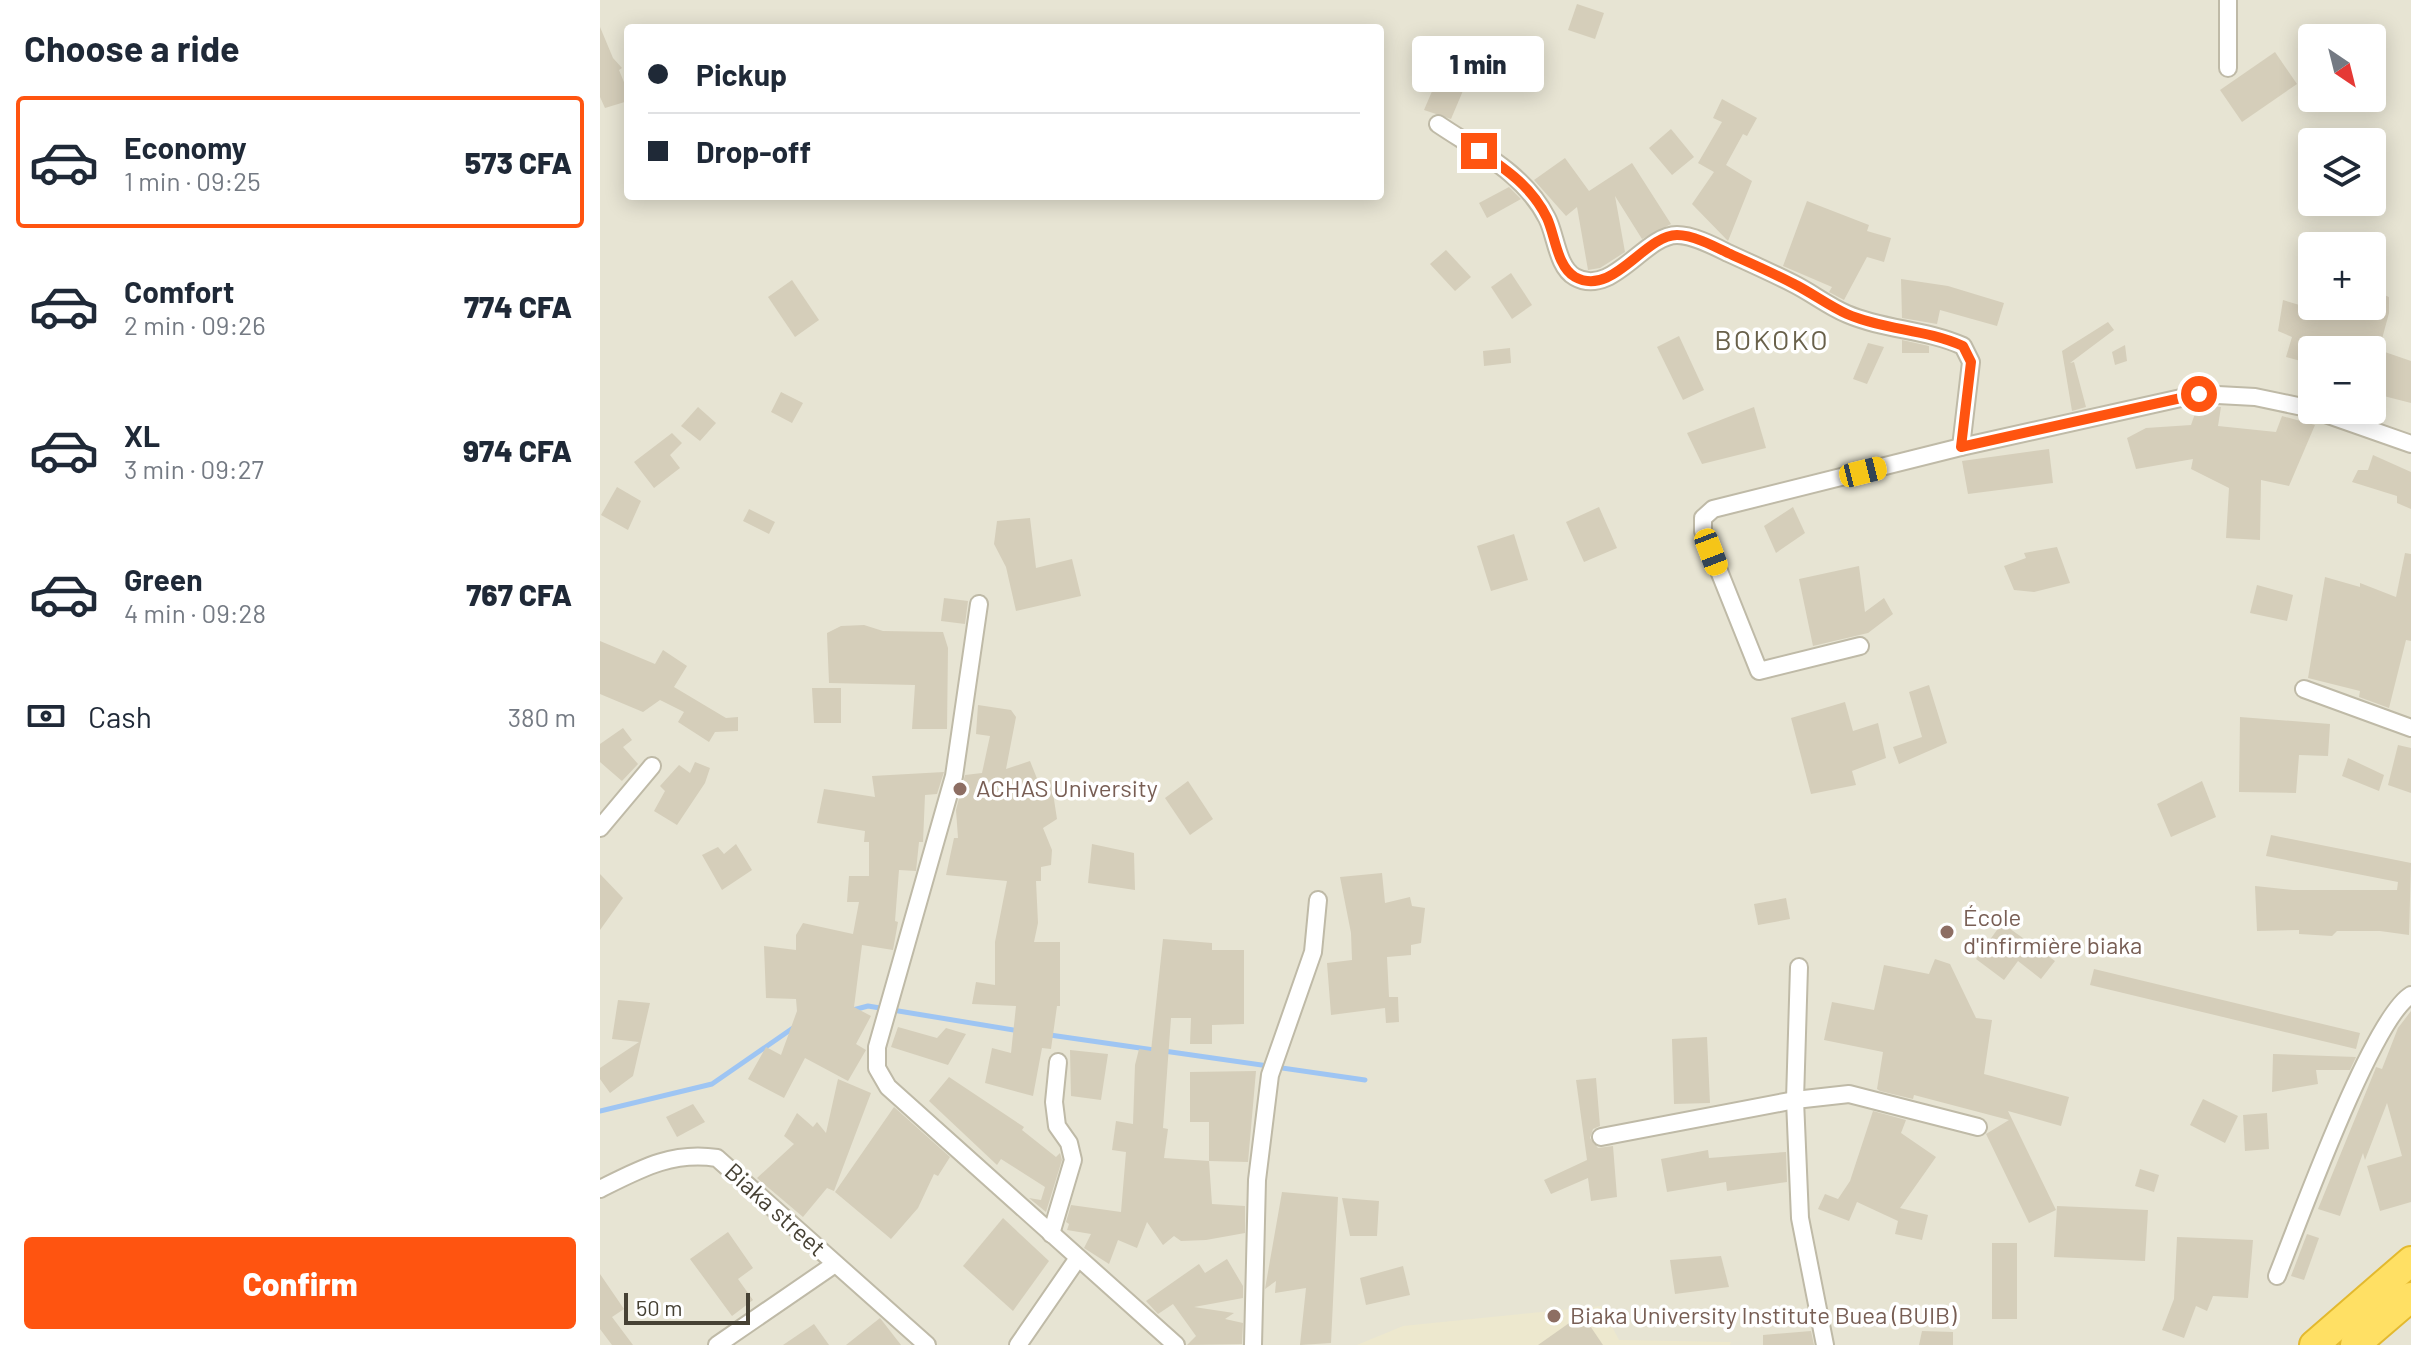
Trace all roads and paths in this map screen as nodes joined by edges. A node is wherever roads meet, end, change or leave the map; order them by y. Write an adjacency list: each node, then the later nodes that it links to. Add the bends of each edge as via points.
1 (2228, 0): 2 (street)
2 (2228, 68)
3 (1438, 124): 7 (street, via 1519,179 1547,217 1566,269 1576,278 1609,277 1677,235 1796,285 1846,314 1933,333 1963,346 1971,362)
4 (2298, 407): 7 (street, via 2255,397 2199,394)
5 (2353, 424): 6 (street)
6 (2411, 444)
7 (1961, 447): 9 (street, via 1713,509 1703,518 1703,531 1759,671)
8 (979, 604): 22 (street, via 954,776 877,1047 877,1068 888,1087)
9 (1860, 646)
10 (2304, 689): 11 (street)
11 (2411, 728)
12 (652, 766): 13 (street)
13 (600, 828)
14 (1318, 900): 32 (street, via 1313,952 1270,1075 1257,1180)
15 (1799, 967): 18 (street)
16 (2411, 995): 26 (street, via 2388,1020 2356,1083)
17 (1058, 1062): 22 (street, via 1057,1126 1073,1160)
18 (1795, 1100): 19 (street, via 1849,1094); 20 (street); 33 (street, via 1800,1218)
19 (1978, 1127)
20 (1601, 1137)
21 (600, 1189): 25 (street, Biaka street, via 668,1158 717,1158)
22 (1051, 1234): 23 (street)
23 (1078, 1258): 30 (street); 31 (street)
24 (2411, 1261): 34 (highway)
25 (835, 1264): 28 (street); 29 (street, Biaka street)
26 (2277, 1276)
27 (2411, 1297): 35 (highway)
28 (717, 1345)
29 (927, 1345)
30 (1018, 1345)
31 (1176, 1345)
32 (1253, 1345)
33 (1825, 1345)
34 (2314, 1345)
35 (2355, 1345)

